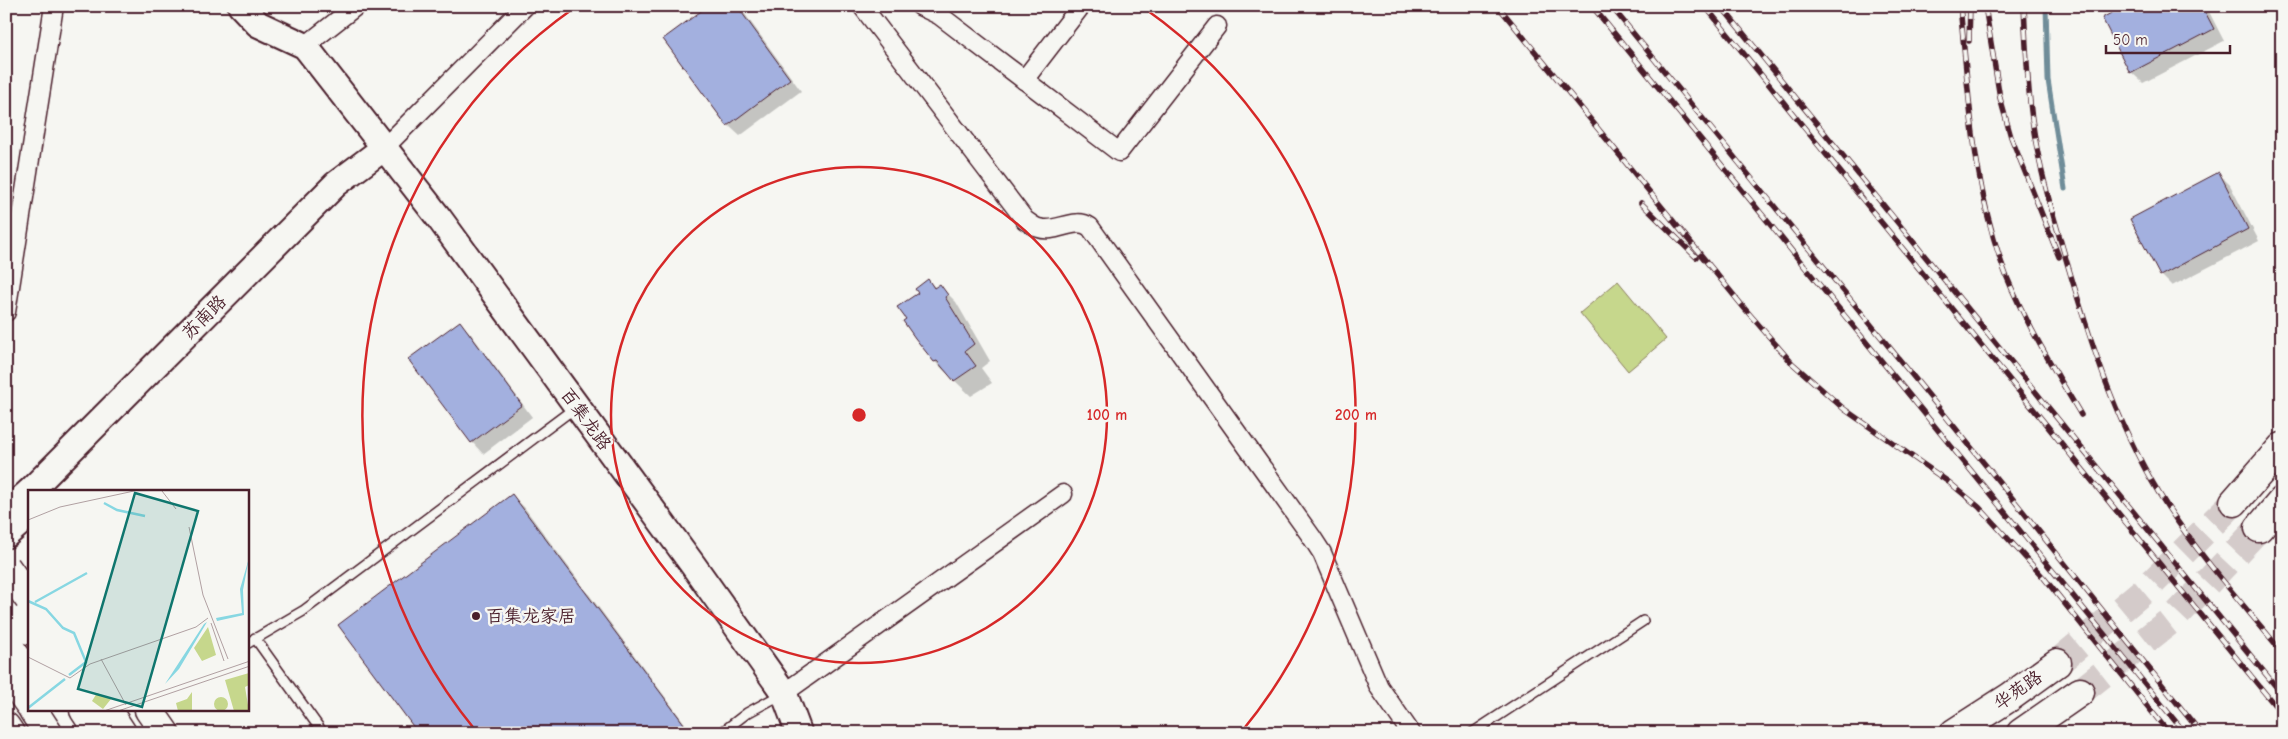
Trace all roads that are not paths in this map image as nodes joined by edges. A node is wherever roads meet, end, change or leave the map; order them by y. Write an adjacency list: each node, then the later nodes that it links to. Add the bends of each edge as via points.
1 (54, 6): 12 (street)
2 (241, 6): 9 (street, via 258,24)
3 (356, 6): 9 (street)
4 (525, 6): 11 (street)
5 (862, 6): 52 (street, via 1025,220 1044,229 1084,222 1090,227 1311,536 1322,554 1379,687)
6 (920, 6): 10 (street, via 939,15)
7 (1081, 6): 10 (street)
8 (1217, 26): 10 (street, via 1119,152)
9 (305, 46): 11 (street)
10 (1024, 80)
11 (384, 148): 13 (street, 百集龙路); 15 (street, 苏南路, via 336,184); 16 (street, 苏南路, via 349,196)
12 (6, 312)
13 (577, 407): 31 (lane, via 303,611); 37 (street, 百集龙路)
14 (2282, 447): 20 (main road)
15 (31, 490)
16 (57, 490)
17 (28, 493): 21 (street, 苏南路)
18 (1063, 494): 37 (street)
19 (2282, 501): 23 (main road)
20 (2234, 502)
21 (6, 512)
22 (28, 516): 24 (street)
23 (2259, 528)
24 (6, 535)
25 (6, 568): 26 (main road); 28 (main road, bridge)
26 (28, 579)
27 (6, 597): 30 (main road)
28 (28, 598)
29 (1643, 621): 53 (lane)
30 (28, 629)
31 (251, 640): 49 (lane)
32 (6, 642): 35 (main road)
33 (2056, 663): 54 (main road, 华苑路, via 2010,698)
34 (6, 672): 38 (main road)
35 (28, 674)
36 (2080, 692): 55 (main road, 华苑路)
37 (784, 693): 50 (lane, via 747,713); 51 (street, 百集龙路)
38 (28, 703)
39 (34, 712): 45 (main road)
40 (53, 712): 46 (main road)
41 (85, 712): 47 (main road)
42 (108, 712): 48 (main road)
43 (6, 727): 44 (main road)
44 (10, 733)
45 (48, 733)
46 (68, 733)
47 (99, 733)
48 (122, 733)
49 (323, 733)
50 (721, 733)
51 (800, 733)
52 (1411, 733)
53 (1472, 733)
54 (1954, 733)
55 (2021, 733)

